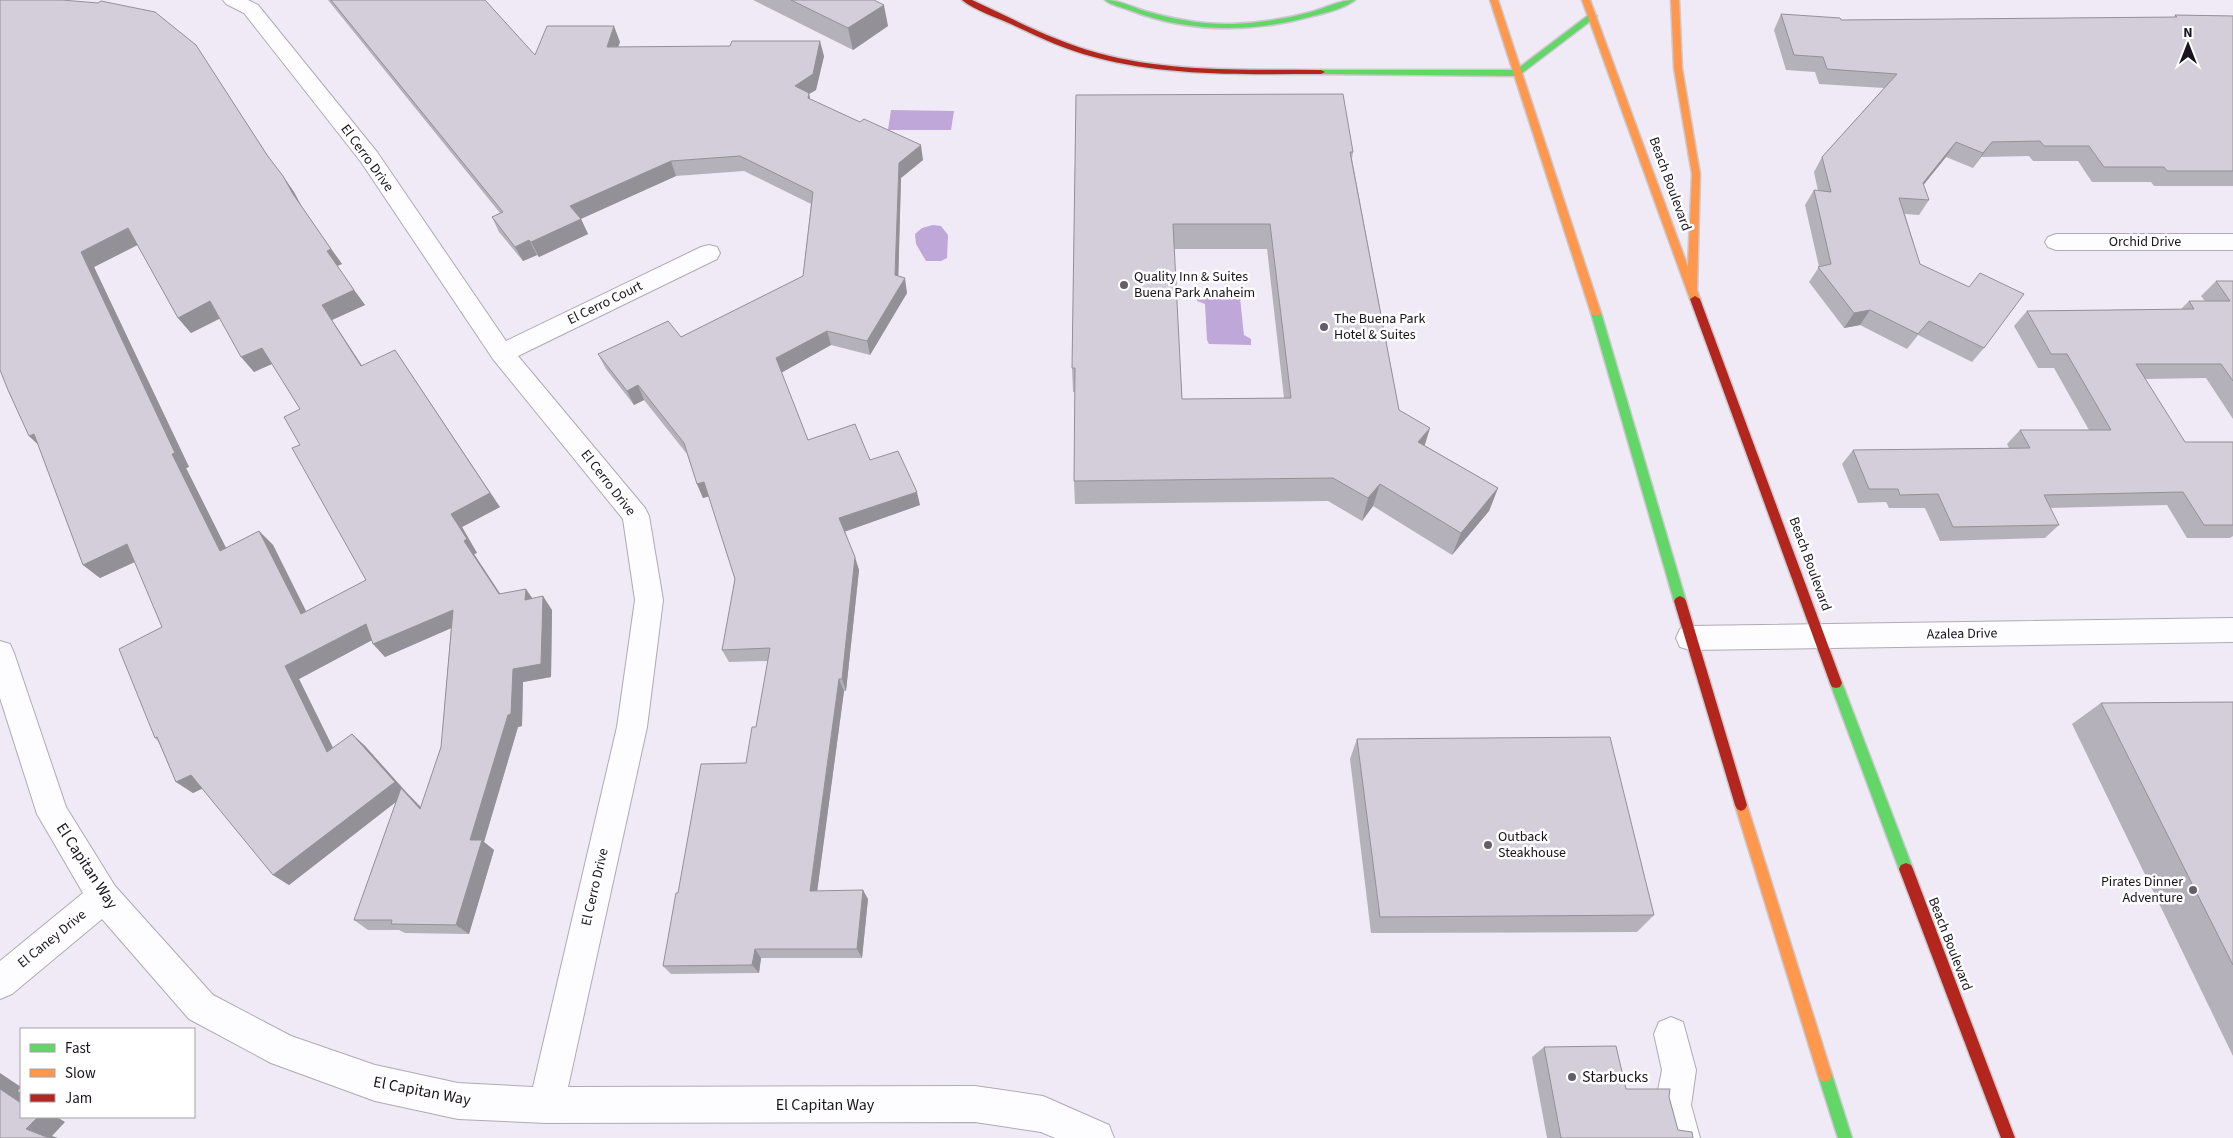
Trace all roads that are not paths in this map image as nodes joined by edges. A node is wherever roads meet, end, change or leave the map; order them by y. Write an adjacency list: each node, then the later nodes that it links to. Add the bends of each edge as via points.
1 (233, 0): 14 (street, El Cerro Drive, via 251,9 368,157)
2 (966, 0): 9 (main road, via 1052,40 1097,55 1148,66 1220,71)
3 (1109, 0): 4 (main road, via 1141,14 1175,23 1222,27 1297,20)
4 (1351, 0)
5 (1494, 0): 9 (main road)
6 (1586, 0): 8 (main road, Beach Boulevard)
7 (1675, 0): 13 (main road, via 1678,68 1696,174)
8 (1592, 16): 9 (main road); 13 (main road, Beach Boulevard)
9 (1518, 73): 17 (main road, via 1613,365)
10 (2056, 242): 11 (street, Orchid Drive)
11 (2233, 242)
12 (709, 253): 14 (street, El Cerro Court)
13 (1692, 290): 16 (main road, Beach Boulevard)
14 (502, 354): 22 (street, El Cerro Drive, via 636,516 649,600 632,727)
15 (2233, 630): 16 (street, Azalea Drive)
16 (1820, 636): 17 (street, Azalea Drive); 26 (main road, Beach Boulevard, via 1851,726)
17 (1690, 638): 25 (main road)
18 (0, 653): 19 (street, El Capitan Way, via 54,814)
19 (104, 897): 20 (street, El Caney Drive); 22 (street, El Capitan Way, via 201,1007 283,1051 376,1083 448,1099)
20 (0, 982)
21 (1671, 1034): 24 (street, via 1679,1070 1673,1105)
22 (546, 1105): 23 (street, El Capitan Way, via 975,1104 1043,1114)
23 (1096, 1138)
24 (1682, 1138)
25 (1845, 1138)
26 (2008, 1138)

